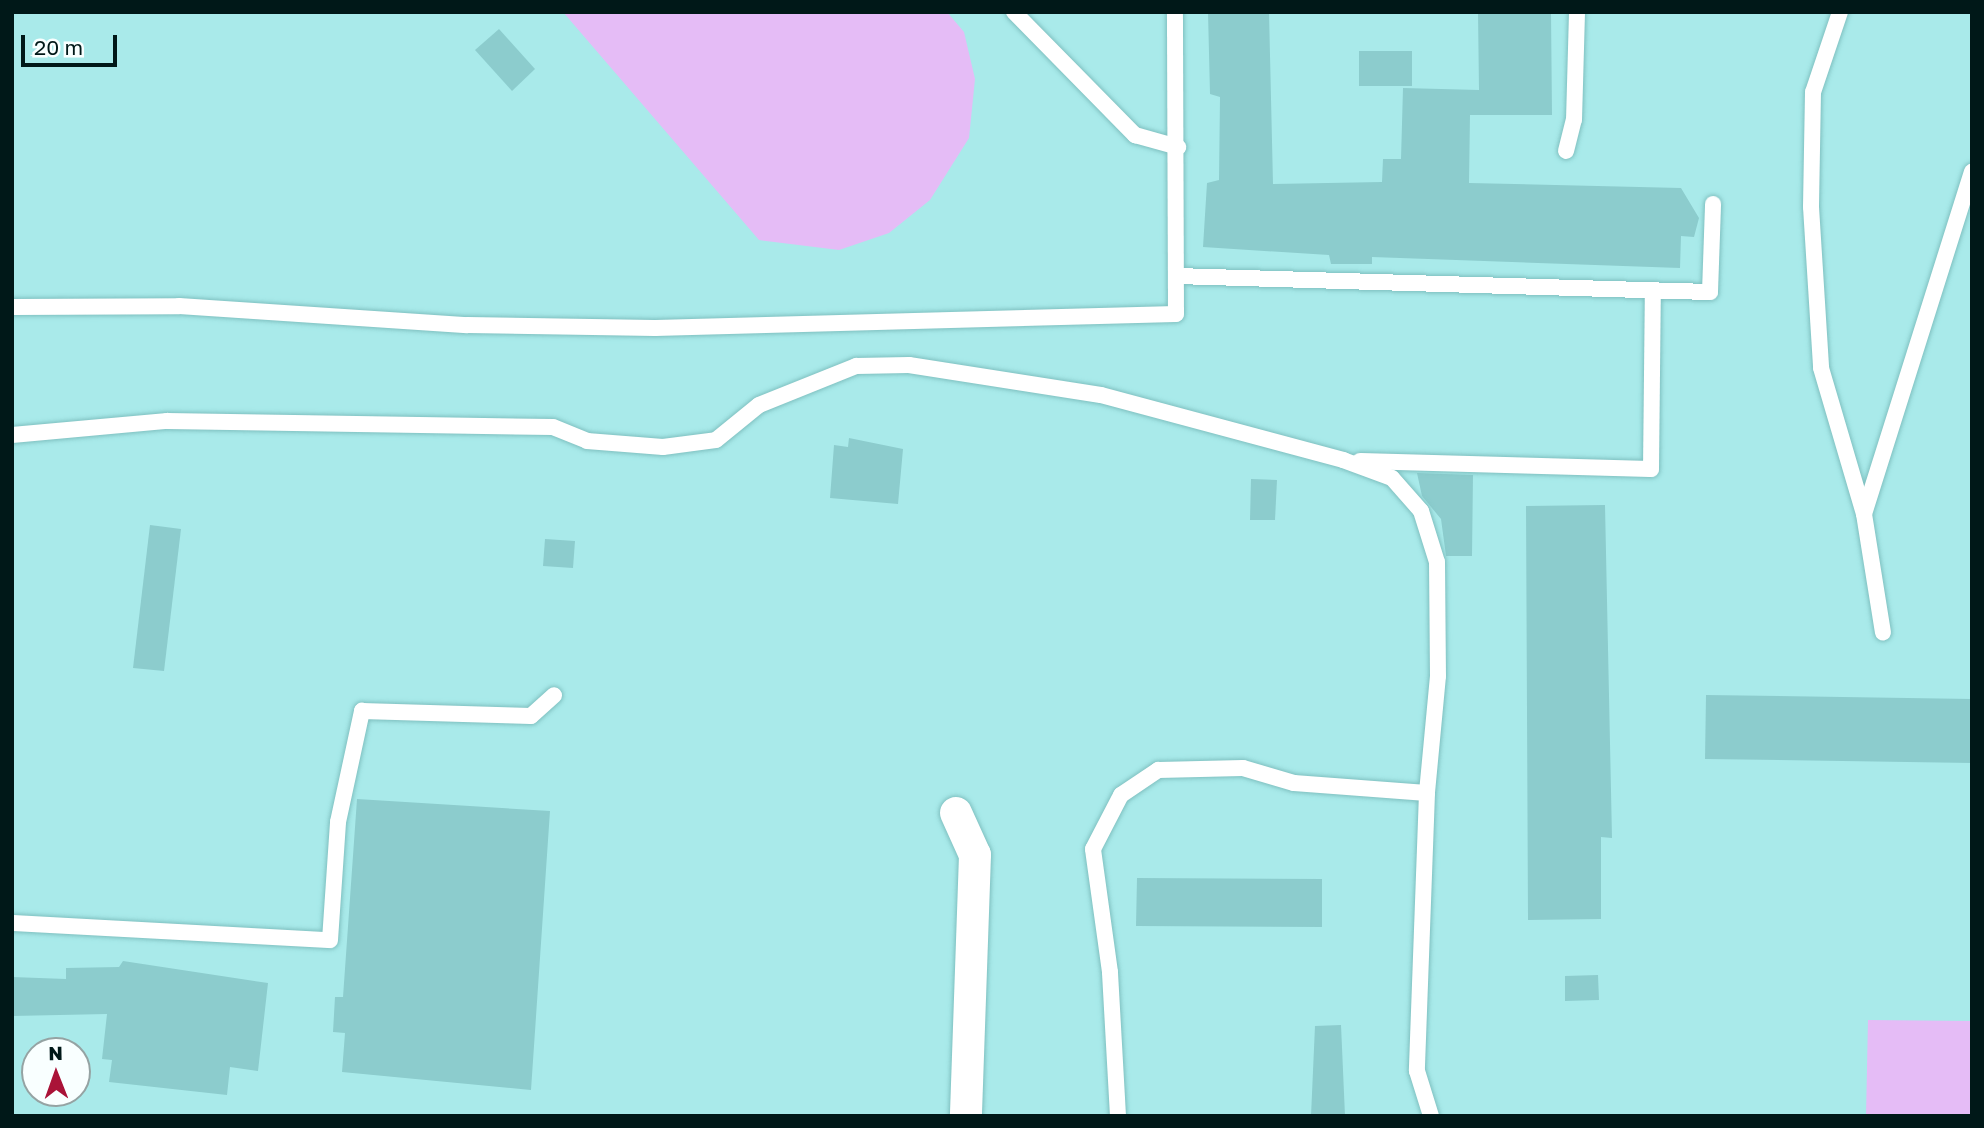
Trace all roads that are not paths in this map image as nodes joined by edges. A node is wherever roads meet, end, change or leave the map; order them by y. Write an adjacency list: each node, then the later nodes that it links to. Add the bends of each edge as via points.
1 (1014, 12): 5 (lane, via 1135,135)
2 (1175, 12): 5 (lane)
3 (1577, 12): 6 (lane, via 1574,120)
4 (1840, 12): 14 (lane, via 1813,92 1811,207 1821,368)
5 (1178, 147): 9 (lane)
6 (1566, 151)
7 (1972, 172): 14 (lane)
8 (1713, 204): 10 (lane, via 1710,292)
9 (1176, 276): 10 (lane); 11 (lane, via 1176,314 889,323 494,326 179,306)
10 (1653, 290): 13 (lane, via 1651,469)
11 (12, 307)
12 (12, 436): 13 (lane, via 167,421 553,427 587,441 663,447 716,440 759,404 811,380 856,366 909,365 1101,395)
13 (1343, 460): 17 (lane, via 1392,478 1421,511 1437,562 1438,676)
14 (1864, 514): 15 (lane)
15 (1883, 632)
16 (554, 695): 19 (lane, via 531,716 362,711 338,822 330,940)
17 (1427, 793): 21 (lane, via 1294,783 1243,768 1158,770 1121,795 1093,849 1110,972); 22 (lane, via 1417,1071)
18 (956, 813): 20 (street, via 975,855)
19 (12, 923)
20 (966, 1116)
21 (1118, 1116)
22 (1431, 1116)

